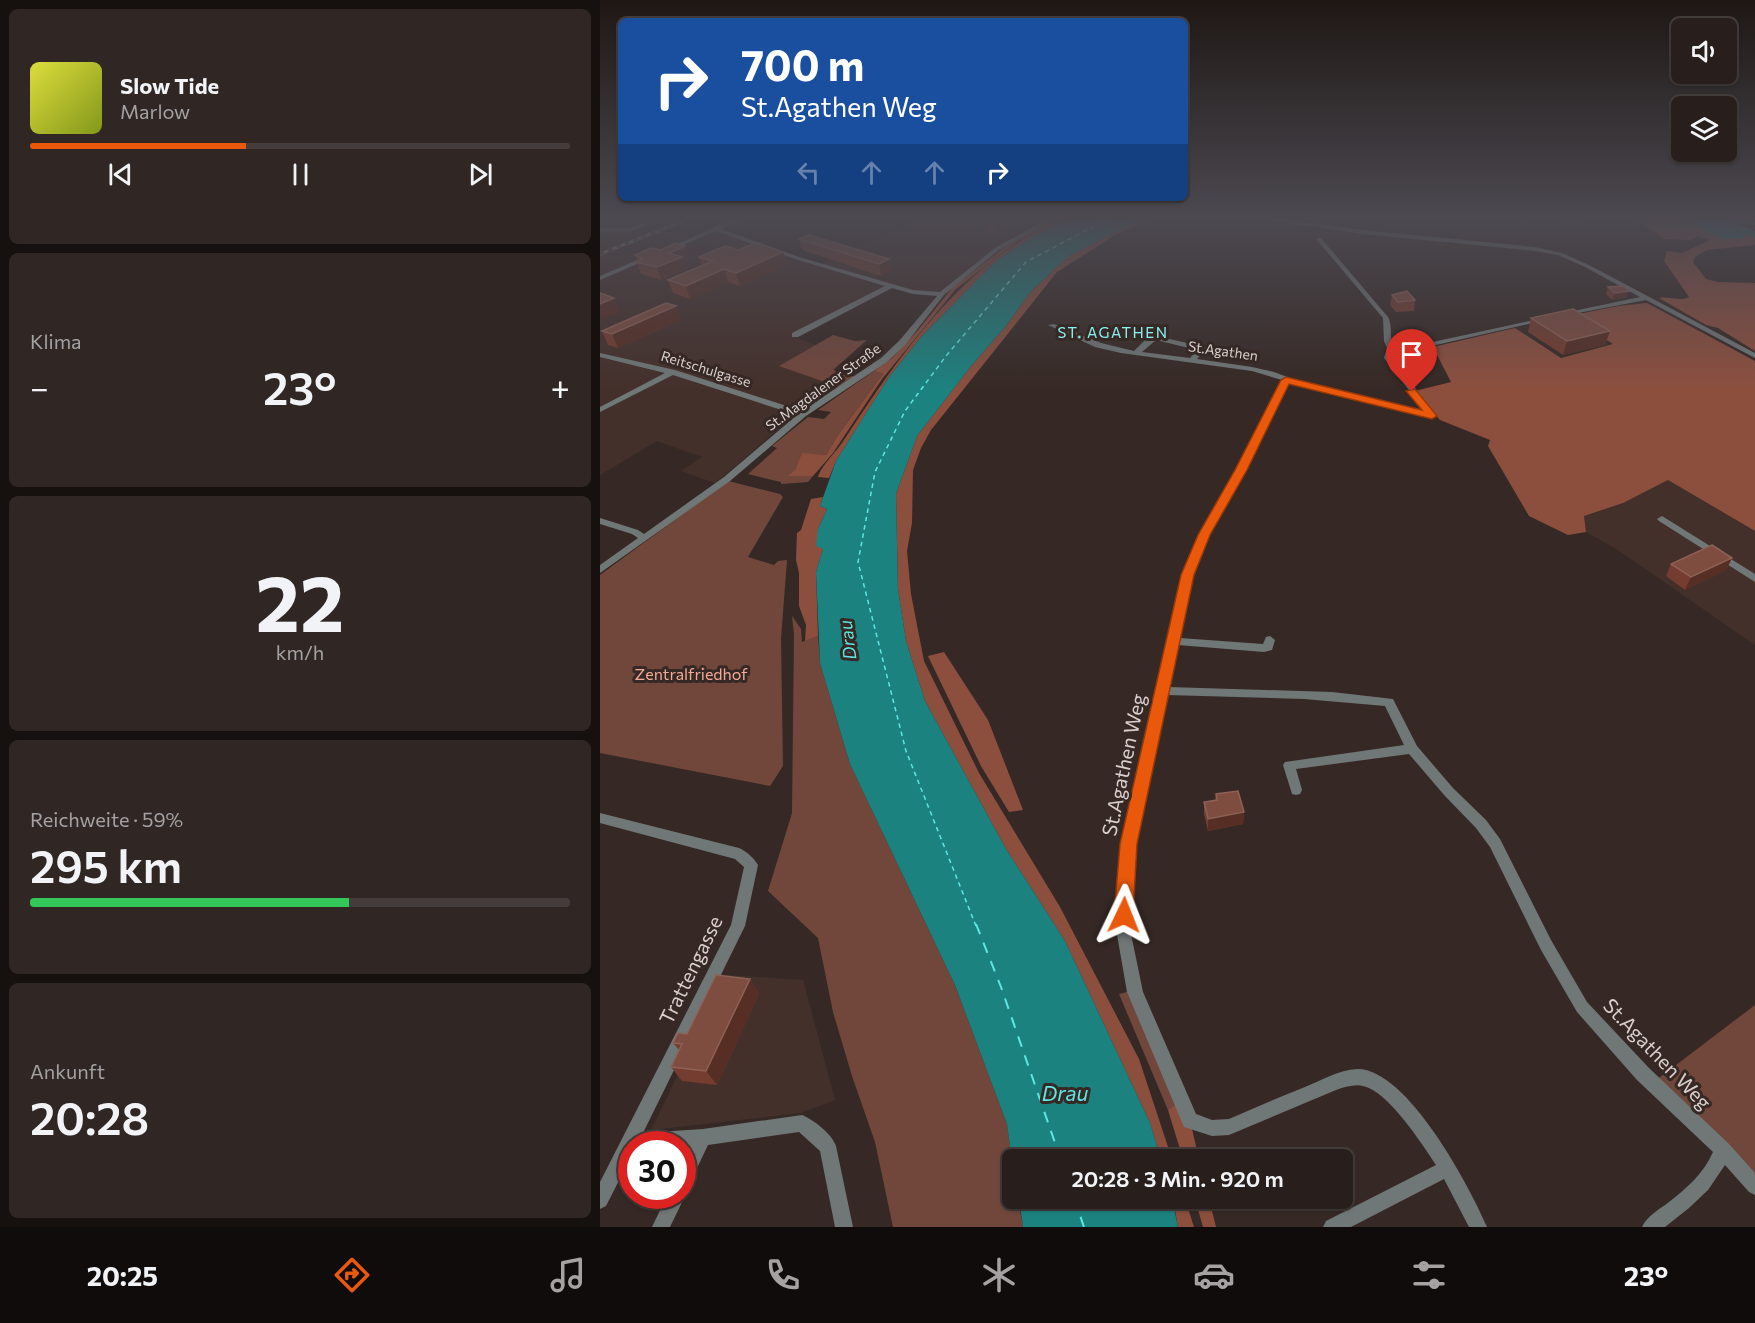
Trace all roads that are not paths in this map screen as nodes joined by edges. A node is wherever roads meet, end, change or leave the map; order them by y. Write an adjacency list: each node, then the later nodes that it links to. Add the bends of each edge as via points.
1 (858, 275): 5 (street)
2 (965, 275): 6 (street, St.Magdalener Straße)
3 (1350, 275): 10 (street, via 1386,318)
4 (1604, 275): 7 (street)
5 (892, 285): 6 (street, via 913,292); 9 (street)
6 (942, 294): 18 (street, St.Magdalener Straße, via 884,360)
7 (1646, 298): 10 (street, via 1405,350); 13 (street)
8 (1052, 325): 11 (street, St.Agathen, via 1098,345)
9 (795, 335)
10 (1391, 348): 16 (street, via 1388,358 1432,416)
11 (1135, 354): 14 (street, St.Agathen); 14 (street, via 1156,338 1200,348)
12 (600, 355): 15 (street, Reitschulgasse)
13 (1755, 356)
14 (1193, 360): 16 (street, St.Agathen, via 1252,369)
15 (672, 372): 17 (street); 18 (street, Reitschulgasse)
16 (1286, 380): 24 (street, St.Agathen Weg, via 1204,535 1188,575)
17 (600, 410)
18 (804, 414): 21 (street, St.Magdalener Straße, via 727,478)
19 (1662, 519): 23 (street)
20 (600, 521): 21 (street, via 635,531)
21 (644, 538): 22 (street, St.Magdalener Straße)
22 (600, 570)
23 (1755, 579)
24 (1172, 640): 25 (street, via 1263,648 1268,647); 26 (street, St.Agathen Weg)
25 (1270, 640)
26 (1161, 691): 27 (street, St.Agathen Weg, via 1330,695 1389,702); 36 (street, St.Agathen Weg, via 1128,844 1123,929 1134,992 1190,1121 1212,1128 1229,1127 1335,1082 1350,1077 1367,1078 1391,1093 1421,1128)
27 (1412, 749): 28 (street, via 1289,765); 33 (street, St.Agathen Weg, via 1495,843 1582,1007 1643,1074)
28 (1296, 790)
29 (600, 818): 30 (street, Trattengasse, via 740,854 751,865 738,926)
30 (636, 1131)
31 (696, 1137): 32 (street)
32 (703, 1137): 34 (street); 41 (street, via 802,1123 828,1146)
33 (1723, 1150): 37 (street, St.Agathen Weg); 44 (street, via 1718,1166 1700,1188)
34 (696, 1152)
35 (618, 1165): 38 (street, Trattengasse)
36 (1446, 1169): 42 (street); 43 (street, St.Agathen Weg)
37 (1755, 1186)
38 (600, 1200)
39 (669, 1209): 40 (street)
40 (661, 1227)
41 (844, 1227)
42 (1332, 1227)
43 (1478, 1227)
44 (1651, 1227)

